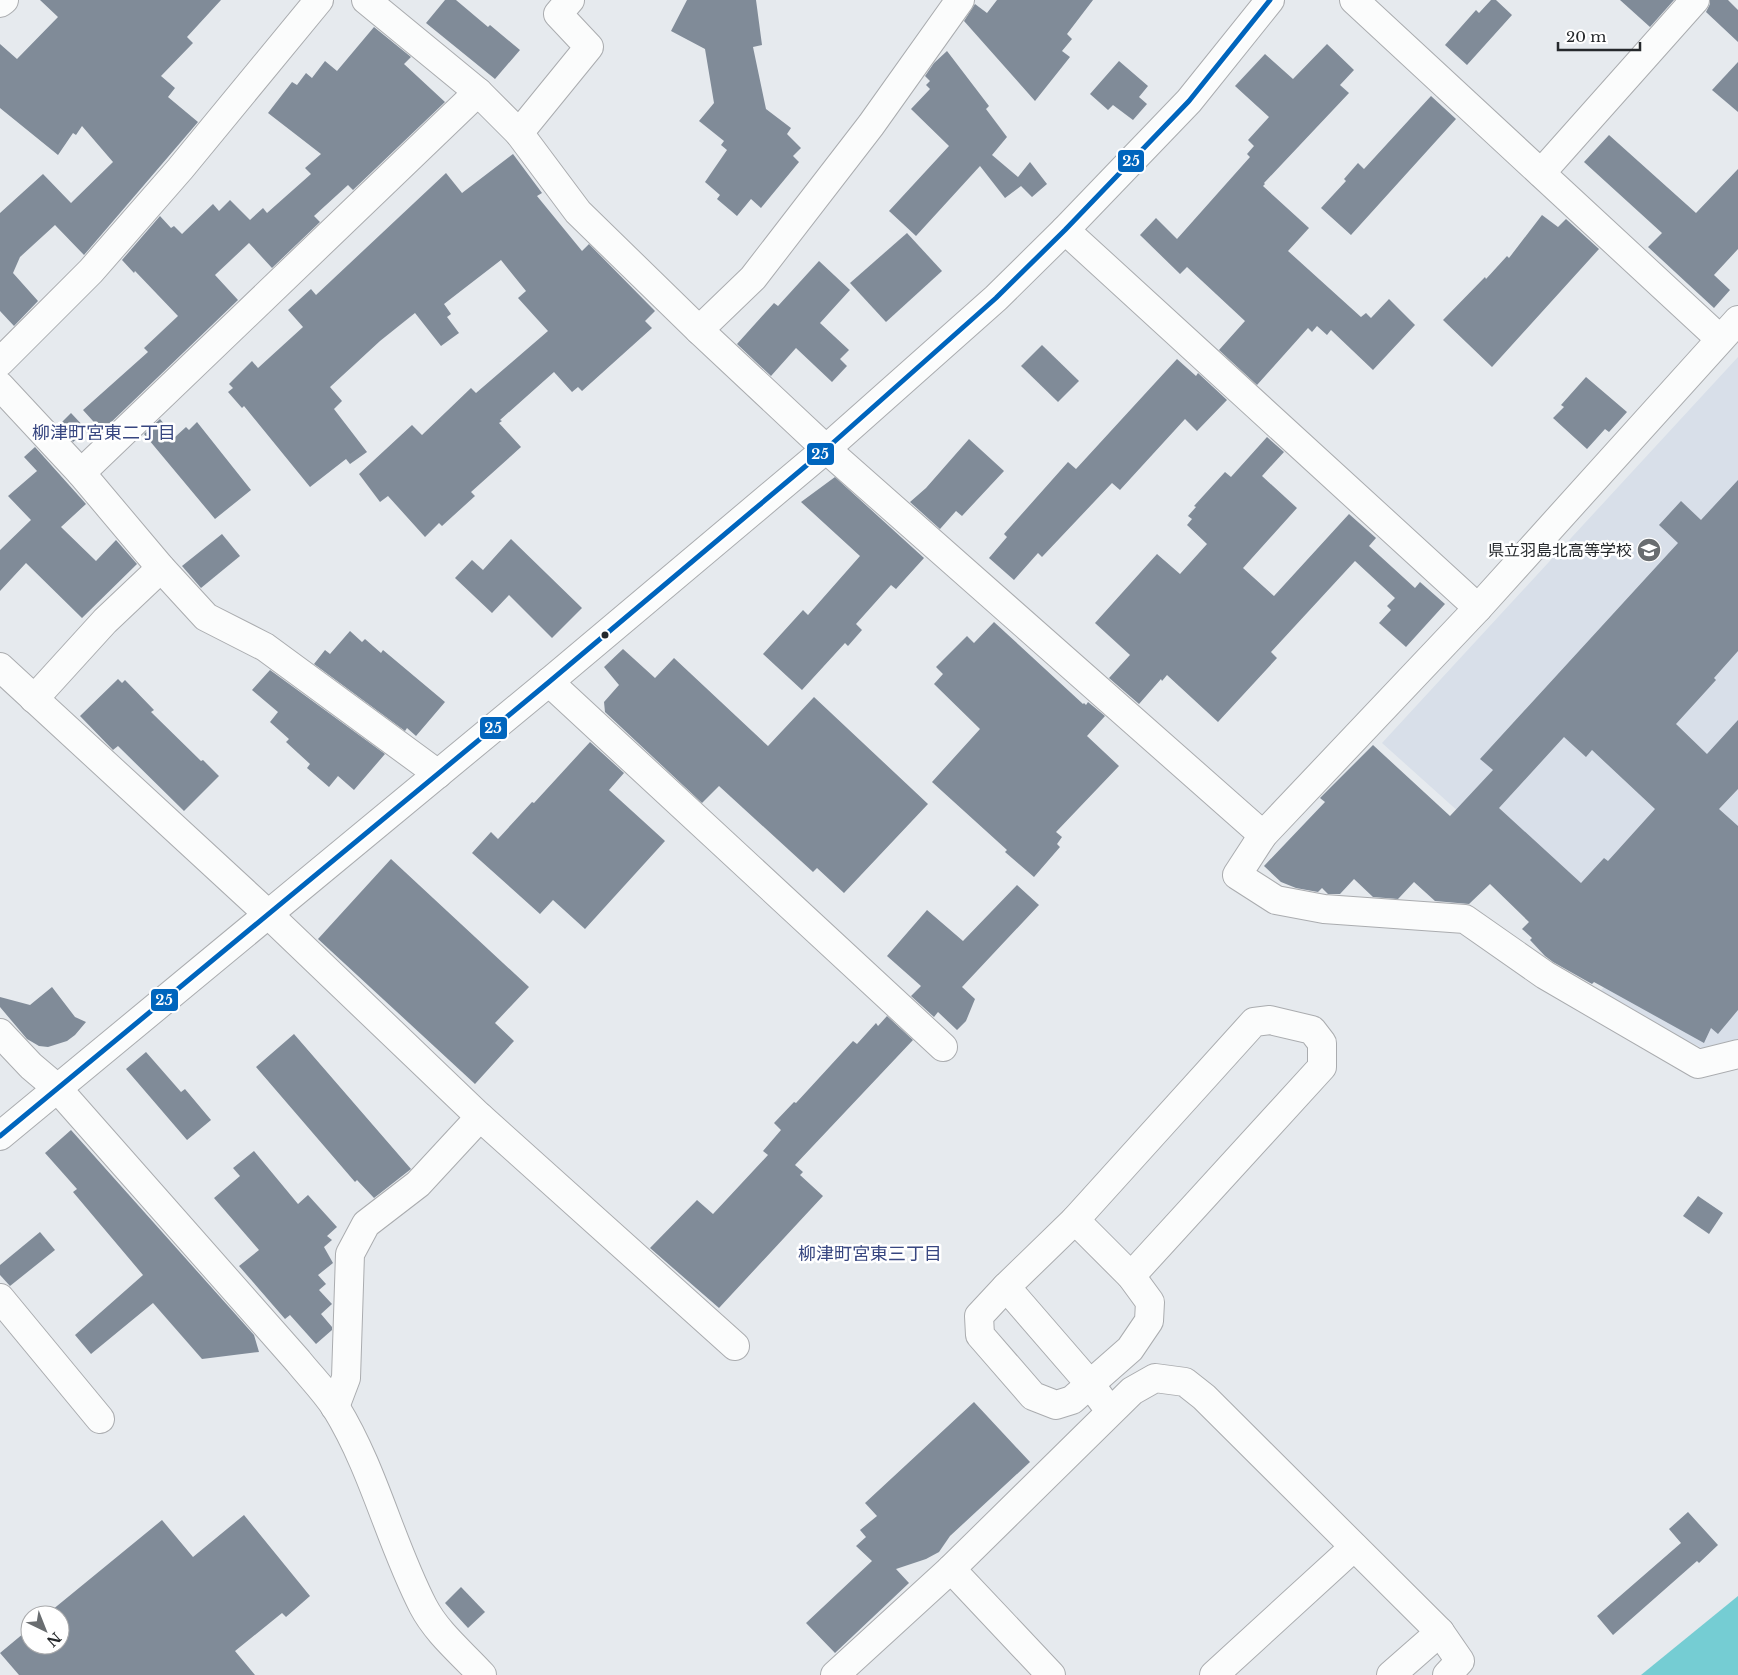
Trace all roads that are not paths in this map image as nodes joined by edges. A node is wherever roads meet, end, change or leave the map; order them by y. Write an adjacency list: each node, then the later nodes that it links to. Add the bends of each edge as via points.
1 (4, 0): 9 (street)
2 (319, 0): 16 (street, via 91,271)
3 (366, 0): 10 (street)
4 (960, 0): 15 (street, via 871,125 753,278)
5 (1270, 0): 13 (street, via 1189,101)
6 (1354, 0): 12 (street)
7 (1695, 0): 12 (street)
8 (568, 1): 11 (street, via 558,14 588,47)
9 (0, 3)
10 (478, 92): 11 (street); 19 (street)
11 (519, 133): 15 (street, via 578,212)
12 (1541, 173): 14 (street)
13 (1065, 230): 18 (street, via 996,298); 21 (street)
14 (1729, 329): 21 (street)
15 (699, 330): 18 (street)
16 (0, 362)
17 (0, 386): 19 (street)
18 (826, 449): 23 (street); 26 (street)
19 (81, 473): 20 (street)
20 (161, 568): 24 (street, via 105,621); 25 (street, via 206,617 265,647)
21 (1478, 608): 26 (street)
22 (0, 667): 24 (street)
23 (549, 682): 25 (street); 29 (street)
24 (34, 699): 27 (street)
25 (438, 774): 27 (street)
26 (1263, 835): 30 (street, via 1237,875 1276,900 1324,909 1464,919 1545,974 1698,1064)
27 (269, 915): 31 (street); 32 (street)
28 (0, 1033): 31 (street)
29 (943, 1047)
30 (1738, 1054)
31 (57, 1088): 33 (street); 40 (street, via 298,1360)
32 (480, 1117): 38 (street); 40 (street, via 418,1184 366,1224 350,1254 346,1378)
33 (0, 1136)
34 (1075, 1220): 35 (street); 35 (street, via 1254,1022 1270,1020 1312,1030 1322,1043 1322,1067); 36 (street)
35 (1131, 1276): 39 (street, via 1150,1302 1149,1321 1130,1350)
36 (1006, 1287): 39 (street); 39 (street, via 979,1316 980,1336 1033,1396 1056,1405 1072,1400)
37 (0, 1298): 42 (street)
38 (735, 1346)
39 (1090, 1384): 41 (street)
40 (335, 1407): 47 (street, via 365,1463 424,1607 438,1629)
41 (1110, 1412): 43 (street, via 1132,1390 1155,1378 1185,1382 1204,1397); 44 (street)
42 (100, 1419)
43 (1354, 1547): 45 (street); 50 (street)
44 (951, 1570): 48 (street); 49 (street)
45 (1440, 1632): 46 (street); 51 (street)
46 (1457, 1670)
47 (482, 1675)
48 (835, 1675)
49 (1051, 1675)
50 (1214, 1675)
51 (1391, 1675)

